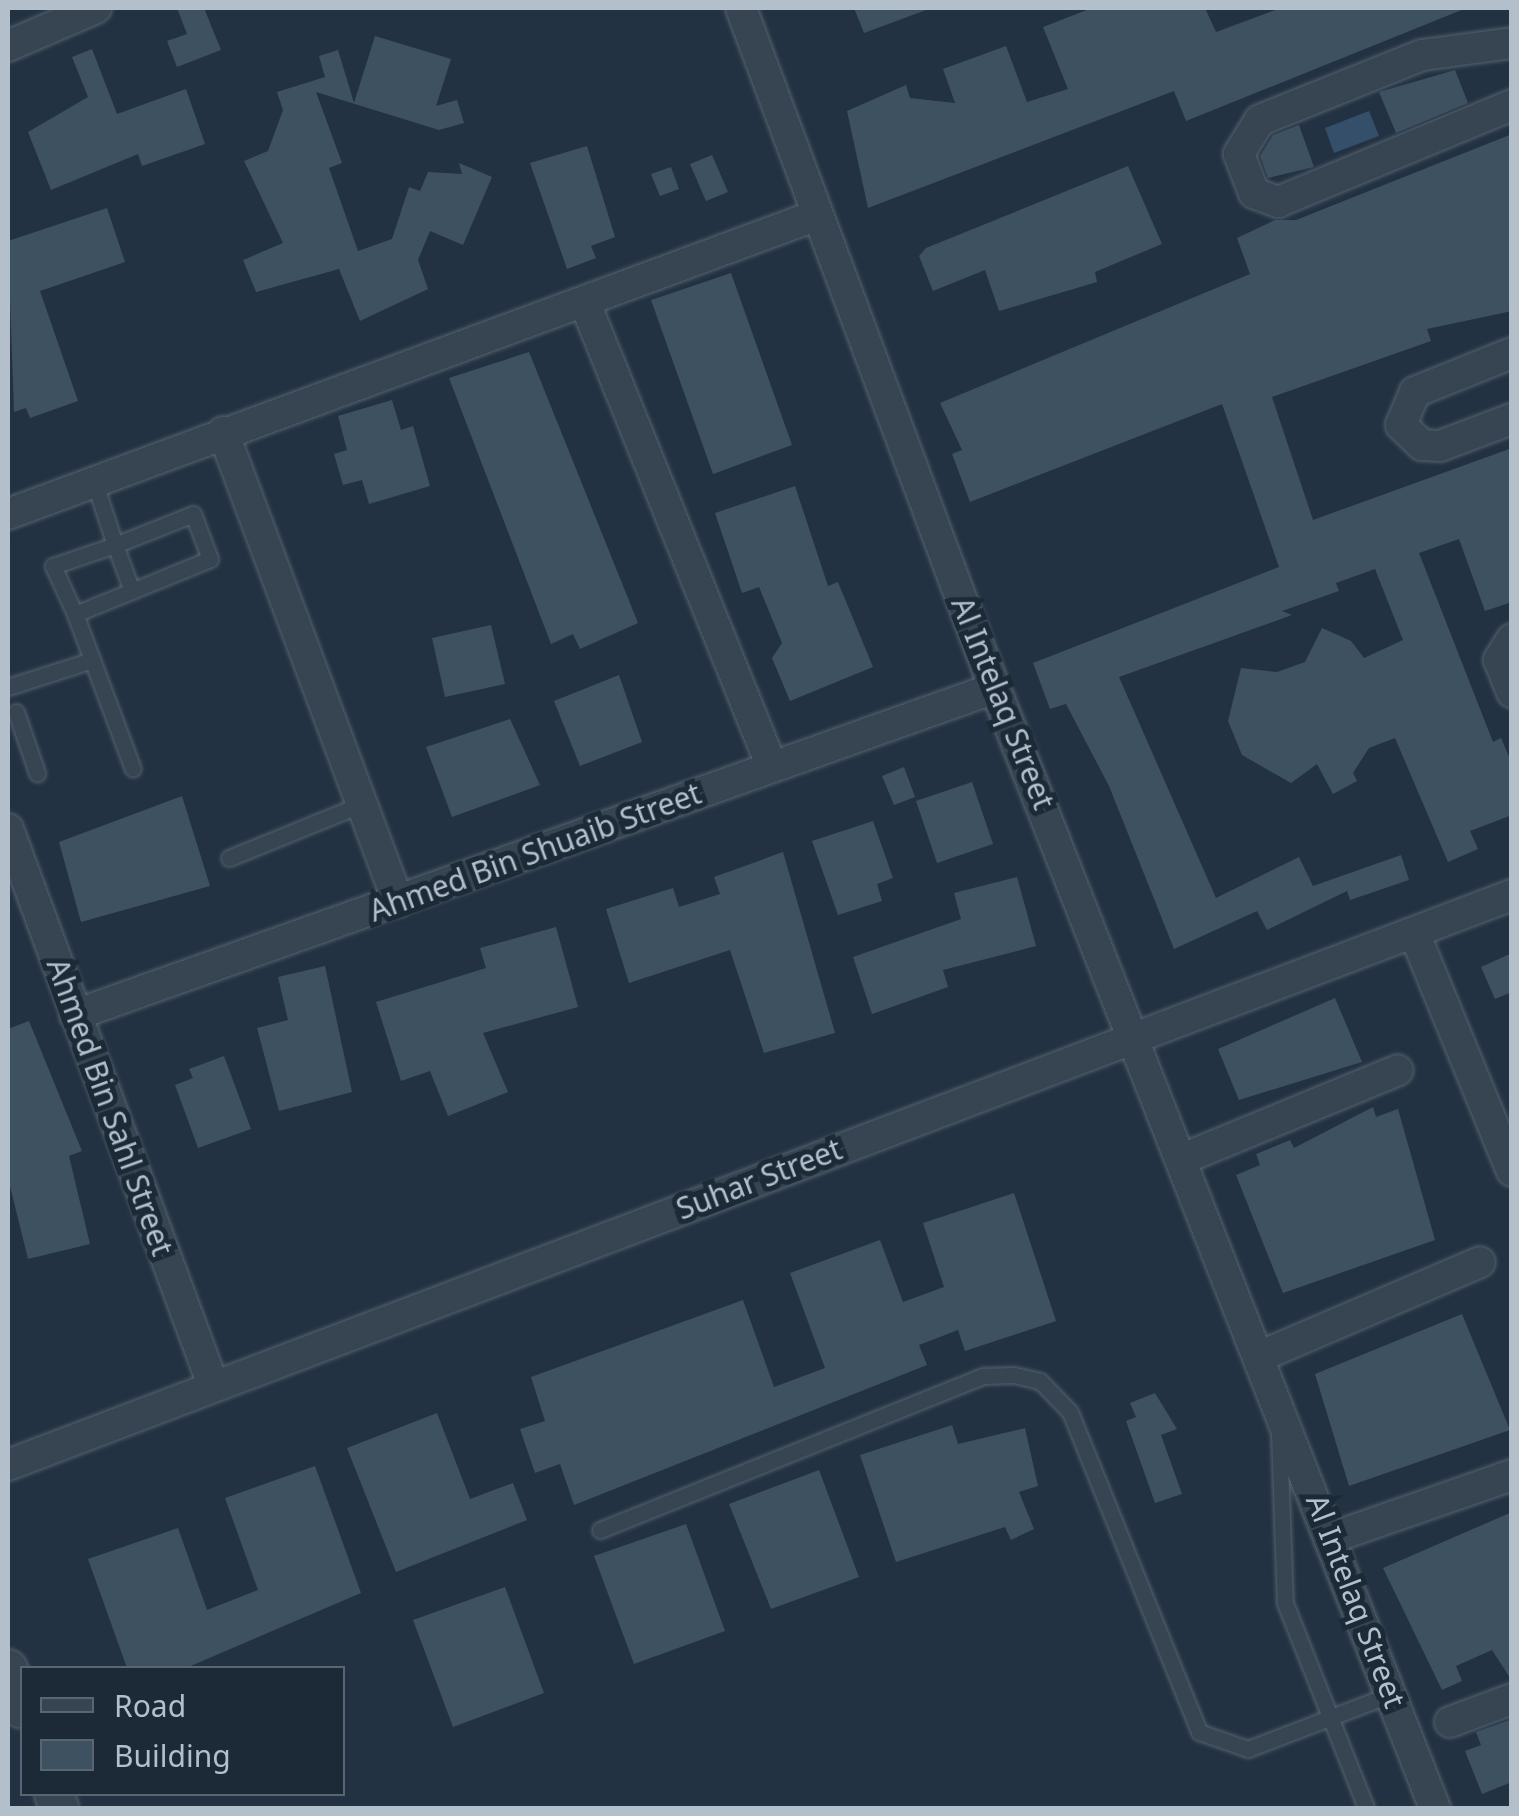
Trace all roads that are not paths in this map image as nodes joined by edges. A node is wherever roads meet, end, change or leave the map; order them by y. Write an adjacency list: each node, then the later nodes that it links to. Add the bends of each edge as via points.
1 (96, 8): 4 (street)
2 (741, 8): 6 (street, Al Intelaq Street)
3 (1512, 43): 5 (street, via 1422,55 1260,120 1239,154 1254,192 1278,202)
4 (8, 46)
5 (1512, 105)
6 (817, 215): 7 (street); 19 (street, Al Intelaq Street)
7 (585, 303): 10 (street); 22 (street)
8 (1512, 353): 9 (street, via 1415,392 1401,425 1422,446 1440,446)
9 (1512, 420)
10 (223, 432): 11 (street); 25 (street)
11 (94, 481): 12 (street); 13 (lane)
12 (8, 514)
13 (115, 545): 14 (lane); 14 (lane, via 194,514 210,560); 15 (lane, via 53,566)
14 (132, 590): 15 (lane)
15 (75, 614): 17 (lane)
16 (1512, 639): 20 (street, via 1499,660)
17 (92, 660): 18 (lane); 23 (lane)
18 (8, 687): 21 (lane)
19 (995, 688): 22 (street, Ahmed Bin Shuaib Street); 32 (street, Al Intelaq Street)
20 (1512, 693)
21 (12, 713): 24 (lane)
22 (772, 767): 29 (street, Ahmed Bin Shuaib Street)
23 (133, 770)
24 (37, 772)
25 (362, 804): 27 (lane); 29 (street)
26 (8, 829): 31 (street, Ahmed Bin Sahl Street)
27 (229, 858)
28 (1512, 894): 30 (street, Suhar Street)
29 (398, 901): 31 (street, Ahmed Bin Shuaib Street)
30 (1415, 934): 32 (street, Suhar Street); 35 (street)
31 (75, 1014): 38 (street, Ahmed Bin Sahl Street)
32 (1138, 1036): 34 (street, Al Intelaq Street); 38 (street, Suhar Street)
33 (1398, 1070): 34 (street)
34 (1185, 1158): 37 (street, Al Intelaq Street)
35 (1512, 1171)
36 (1480, 1262): 37 (street)
37 (1261, 1356): 39 (street, Al Intelaq Street)
38 (213, 1385): 40 (street, Suhar Street)
39 (1276, 1395): 43 (street, Al Intelaq Street); 48 (lane, Al Intelaq Street, via 1280,1578)
40 (8, 1465)
41 (1512, 1476): 43 (street, via 1387,1524 1379,1539)
42 (600, 1530): 48 (lane, via 984,1376 1040,1381 1070,1412 1199,1732 1248,1749)
43 (1337, 1546): 45 (street, Al Intelaq Street)
44 (8, 1669): 47 (street)
45 (1391, 1694): 48 (lane); 51 (street, Al Intelaq Street)
46 (1512, 1699): 49 (street)
47 (20, 1704)
48 (1330, 1719): 50 (lane, Al Intelaq Street)
49 (1450, 1722)
50 (1366, 1808)
51 (1435, 1808)

